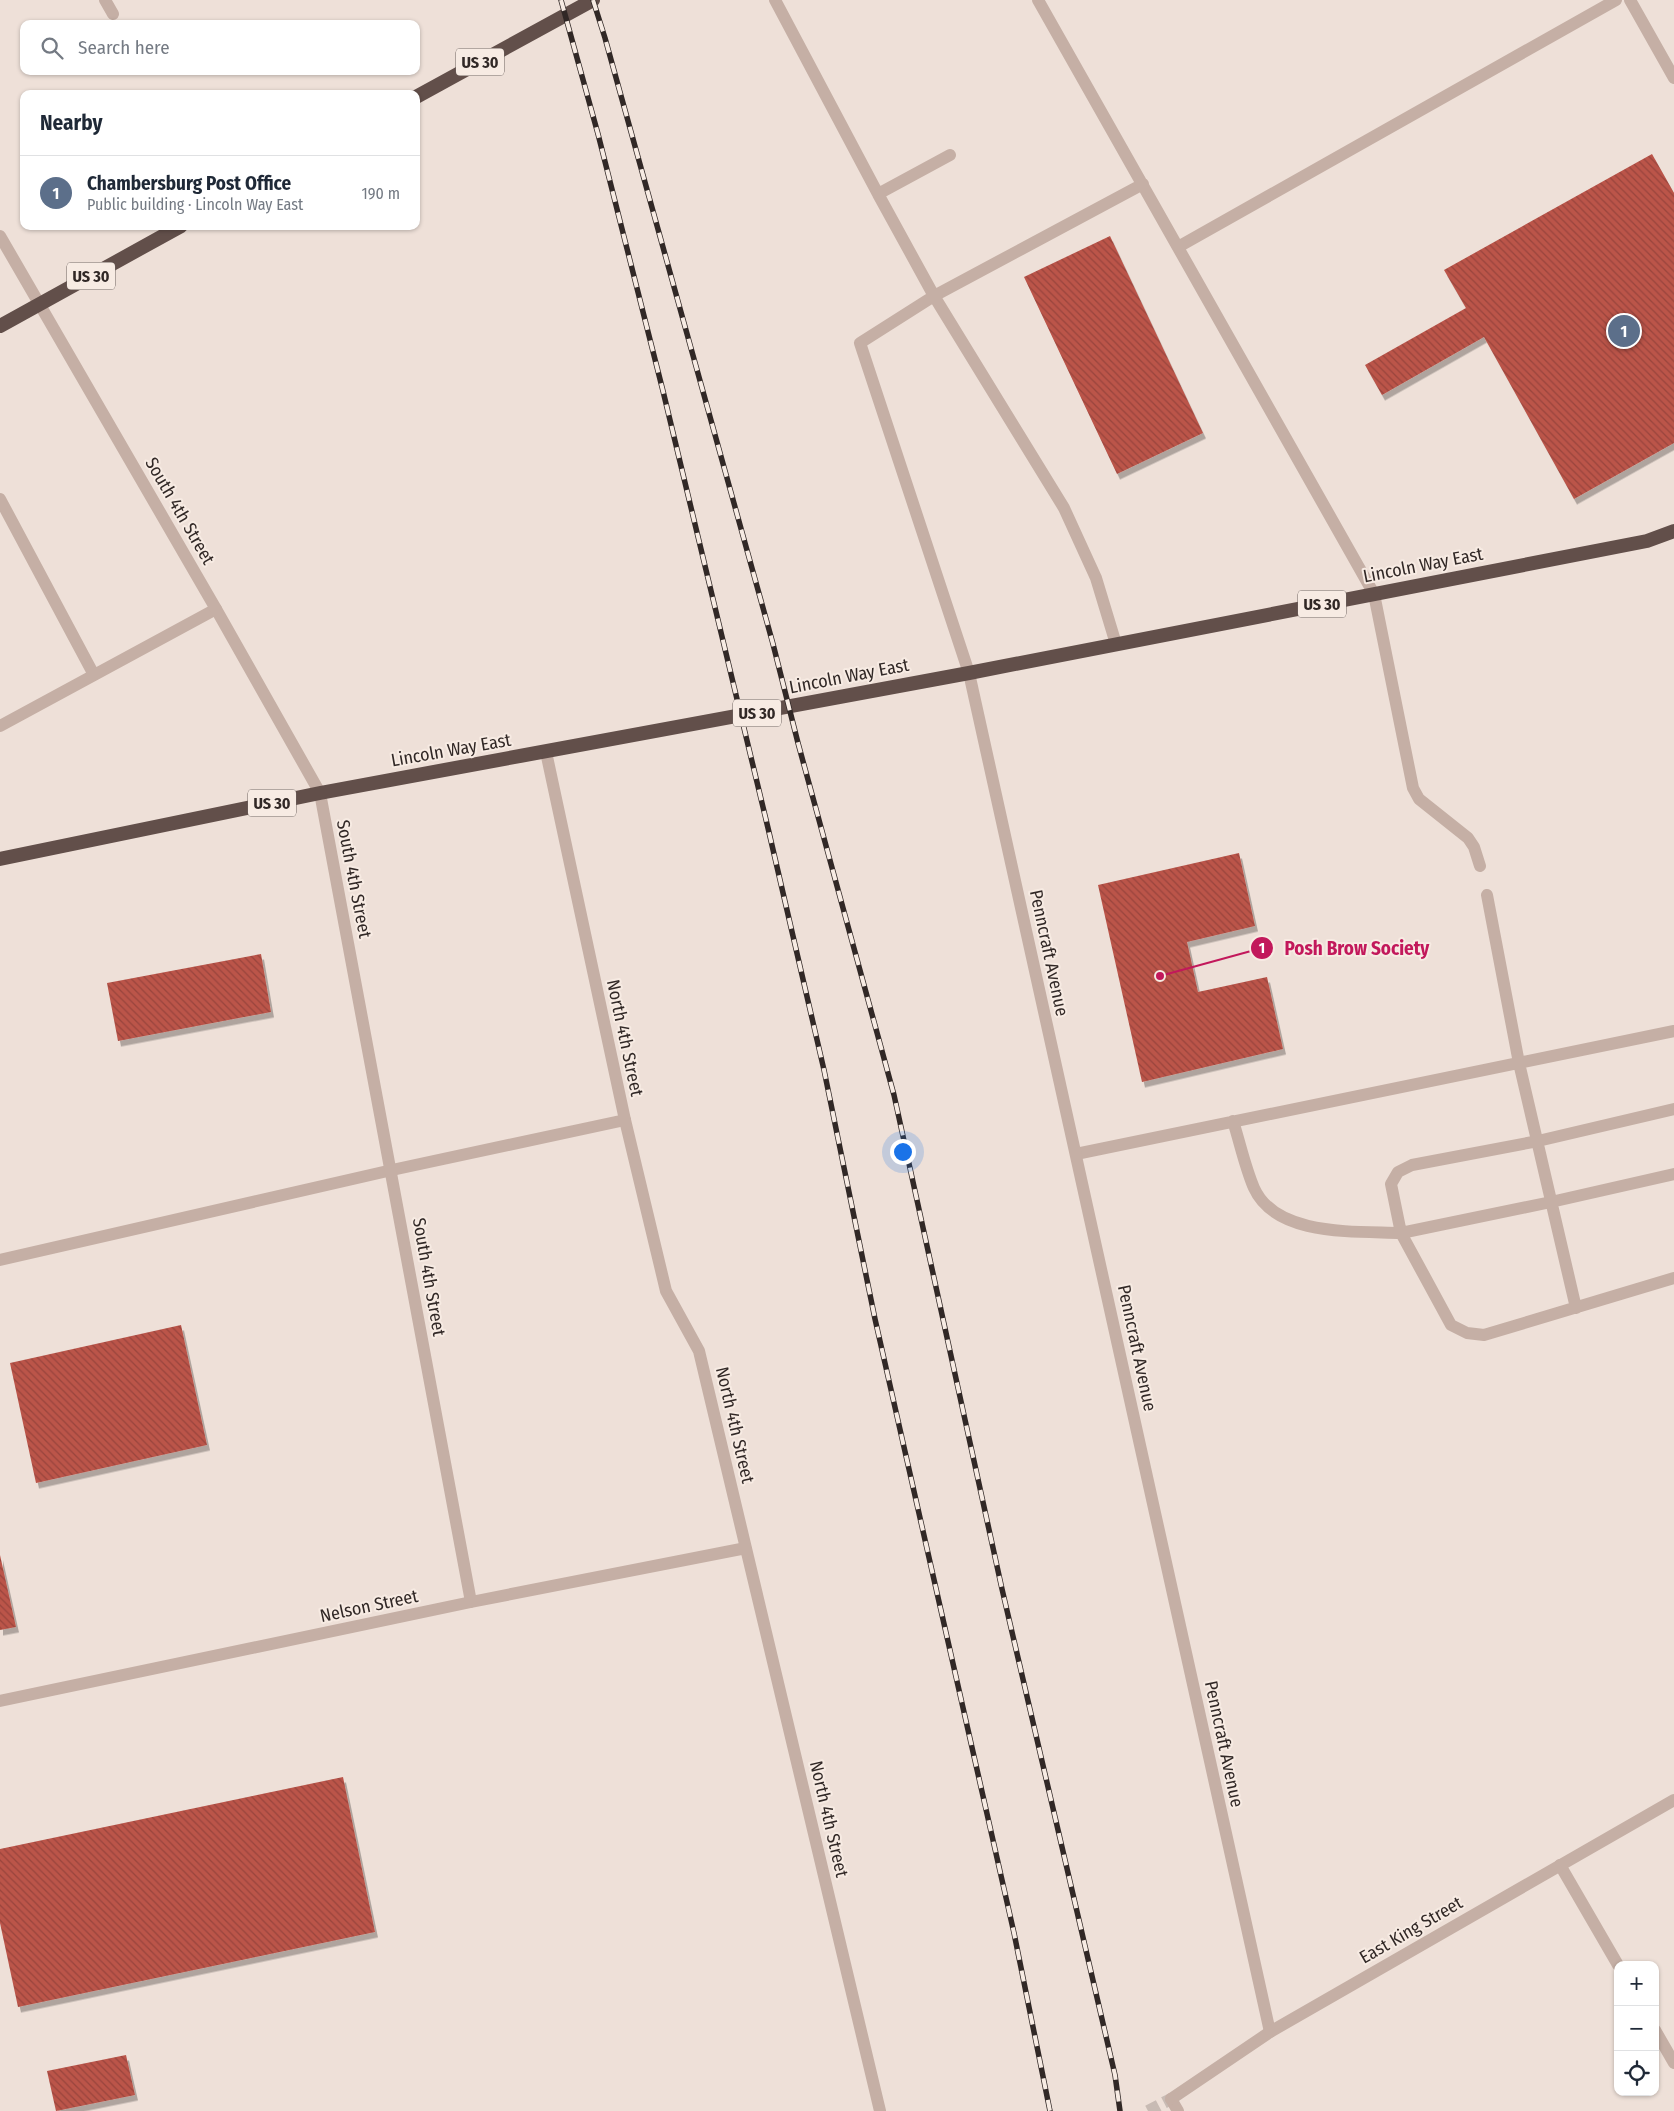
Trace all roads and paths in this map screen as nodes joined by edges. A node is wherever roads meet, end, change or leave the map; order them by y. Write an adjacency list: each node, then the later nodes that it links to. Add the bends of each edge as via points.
1 (105, 0): 7 (street)
2 (593, 0): 9 (highway, US 30)
3 (775, 0): 12 (street)
4 (1038, 0): 11 (street)
5 (1616, 0): 15 (street)
6 (1630, 0): 8 (street)
7 (113, 14)
8 (1674, 78)
9 (420, 95)
10 (950, 155): 12 (street)
11 (1143, 184): 15 (street); 16 (street)
12 (878, 194): 16 (street)
13 (174, 230): 17 (highway, US 30)
14 (0, 236): 17 (street, South 4th Street)
15 (1178, 247): 21 (street)
16 (934, 296): 23 (street, via 1064,508 1096,578); 24 (street, Penncraft Avenue, via 860,343)
17 (40, 304): 18 (highway, US 30); 22 (street, South 4th Street)
18 (0, 326)
19 (0, 499): 25 (street)
20 (1674, 531): 21 (highway, Lincoln Way East / US 30, via 1647,541)
21 (1374, 594): 23 (highway, Lincoln Way East / US 30); 30 (street, via 1413,788 1419,799 1468,838)
22 (216, 609): 25 (street); 28 (street, South 4th Street)
23 (1116, 644): 24 (highway, Lincoln Way East / US 30)
24 (969, 673): 27 (highway, Lincoln Way East / US 30); 38 (street, Penncraft Avenue)
25 (94, 675): 26 (street)
26 (0, 726)
27 (546, 752): 28 (highway, Lincoln Way East / US 30); 35 (street, North 4th Street)
28 (320, 793): 29 (highway, Lincoln Way East / US 30); 39 (street, South 4th Street)
29 (0, 859)
30 (1480, 866)
31 (1486, 895): 33 (street)
32 (1674, 1031): 33 (street)
33 (1519, 1063): 36 (street); 37 (street)
34 (1674, 1110): 37 (street)
35 (625, 1120): 39 (street); 46 (street, North 4th Street, via 666,1291 699,1351)
36 (1233, 1122): 38 (street); 42 (street, via 1254,1189 1268,1208 1285,1219 1326,1230)
37 (1538, 1141): 41 (street); 42 (street, via 1412,1165 1398,1172 1391,1184)
38 (1076, 1154): 52 (street, Penncraft Avenue)
39 (392, 1170): 43 (street); 47 (street, South 4th Street)
40 (1674, 1174): 41 (street)
41 (1551, 1202): 42 (street); 45 (street)
42 (1401, 1233): 45 (street, via 1451,1325 1467,1333 1484,1335)
43 (0, 1260)
44 (1674, 1278): 45 (street)
45 (1576, 1308)
46 (746, 1548): 47 (street, Nelson Street); 55 (street, North 4th Street)
47 (471, 1602): 48 (street, Nelson Street)
48 (0, 1701)
49 (1674, 1800): 50 (street, East King Street)
50 (1560, 1865): 51 (street); 52 (street, East King Street)
51 (1616, 1961)
52 (1270, 2032): 56 (street, East King Street, via 1171,2099)
53 (1659, 2037): 54 (street)
54 (1674, 2063)
55 (880, 2111)
56 (1178, 2111)

